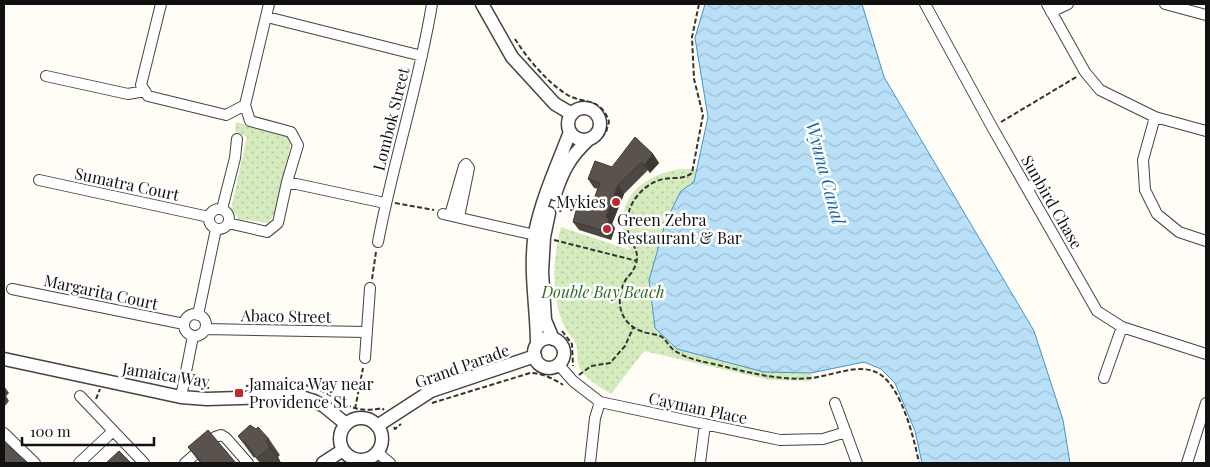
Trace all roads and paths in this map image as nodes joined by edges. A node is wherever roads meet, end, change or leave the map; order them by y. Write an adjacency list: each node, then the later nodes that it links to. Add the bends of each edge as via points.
1 (161, 4): 16 (street, via 141,85)
2 (269, 4): 11 (street)
3 (432, 4): 13 (street, Lombok Street)
4 (482, 4): 18 (street, via 512,57 555,104)
5 (699, 4): 41 (path, via 692,37 694,79 703,115 692,173 682,178 654,182 637,195 627,218 629,238 638,253)
6 (925, 4): 20 (street, Sunbird Chase)
7 (1068, 4): 9 (street)
8 (1165, 4): 10 (street)
9 (1049, 8): 14 (street)
10 (1206, 16)
11 (266, 17): 13 (street); 17 (street)
12 (514, 37): 24 (path, via 556,86 575,98 591,101 605,112 608,127 603,137)
13 (422, 56): 30 (street, Lombok Street)
14 (1085, 72): 19 (street, via 1100,90); 20 (path)
15 (46, 76): 16 (street, via 128,94)
16 (145, 91): 17 (street, via 148,96 226,115)
17 (245, 105): 26 (street, via 250,121 291,132 298,145)
18 (572, 114): 22 (street, via 568,123); 24 (street, via 581,108 596,113 600,129)
19 (1154, 117): 21 (street); 38 (street, via 1143,160 1145,190 1157,214 1171,226)
20 (992, 127): 28 (street, Sunbird Chase)
21 (1206, 131)
22 (570, 132): 24 (street, via 578,139); 37 (street, via 552,175)
23 (237, 139): 31 (street)
24 (592, 142): 50 (street, via 572,155 559,180 544,237 545,320)
25 (39, 180): 34 (street, Sumatra Court)
26 (287, 182): 30 (street); 35 (street, via 278,223 267,232)
27 (1038, 182): 28 (street)
28 (1027, 188): 46 (street, Sunbird Chase, via 1097,311)
29 (564, 198): 32 (path)
30 (385, 203): 33 (path); 39 (street, Lombok Street)
31 (222, 209): 34 (street, via 213,210); 35 (street, via 229,215)
32 (560, 213)
33 (451, 215): 37 (street)
34 (208, 217): 36 (street)
35 (228, 224): 36 (street, via 223,229)
36 (216, 229): 44 (street)
37 (535, 234): 52 (street)
38 (1206, 241)
39 (378, 242): 42 (path)
40 (553, 246): 41 (path, via 554,240)
41 (637, 261): 47 (path, via 626,279 620,299 624,317)
42 (370, 288): 49 (street)
43 (12, 289): 45 (street, Margarita Court)
44 (198, 315): 45 (street, via 191,315); 48 (street, via 205,321)
45 (184, 324): 51 (street, via 186,332)
46 (1122, 327): 53 (street, Sunbird Chase); 58 (street)
47 (633, 328): 57 (path, via 625,346 610,363 591,366); 89 (path, via 661,336 675,351 694,360 768,377 810,378 860,368 880,374 896,394 912,432)
48 (205, 329): 49 (street, Abaco Street); 51 (street)
49 (366, 332): 54 (street)
50 (557, 334): 52 (street, via 544,339); 56 (street, via 564,350); 57 (path, via 572,344)
51 (193, 336): 59 (street)
52 (536, 350): 56 (street, via 540,365 549,368); 69 (street, Grand Parade, via 431,391)
53 (1206, 354)
54 (366, 358): 68 (path)
55 (4, 359): 63 (street, Jamaica Way)
56 (558, 364): 57 (street, Cayman Place)
57 (576, 378): 64 (street, Cayman Place); 67 (path, via 567,388 555,379 530,373)
58 (1104, 378)
59 (183, 384): 61 (path); 63 (street)
60 (242, 387): 68 (path, via 308,386)
61 (214, 388)
62 (80, 396): 74 (street)
63 (181, 397): 71 (street, Jamaica Way, via 298,396 324,406)
64 (600, 402): 72 (street, Cayman Place); 86 (street)
65 (835, 402): 75 (street)
66 (1206, 403): 90 (street)
67 (427, 405)
68 (355, 409): 69 (path, via 382,408)
69 (389, 418): 70 (path, via 395,429); 73 (street, Grand Parade)
70 (402, 423)
71 (346, 424): 73 (street, via 359,418 372,421); 77 (street, via 340,436)
72 (705, 424): 75 (street, Cayman Place, via 780,440 823,439); 87 (street)
73 (377, 426): 78 (street, via 382,439)
74 (113, 431): 80 (street); 81 (street)
75 (846, 432): 88 (street)
76 (4, 433): 79 (street)
77 (343, 450): 78 (street, via 356,460 371,458); 84 (street)
78 (377, 452): 85 (street)
79 (35, 463)
80 (79, 463)
81 (144, 463)
82 (186, 463): 83 (street, via 215,437 221,436)
83 (248, 463)
84 (323, 463)
85 (390, 463)
86 (590, 463)
87 (700, 463)
88 (857, 463)
89 (919, 463)
90 (1187, 463)

